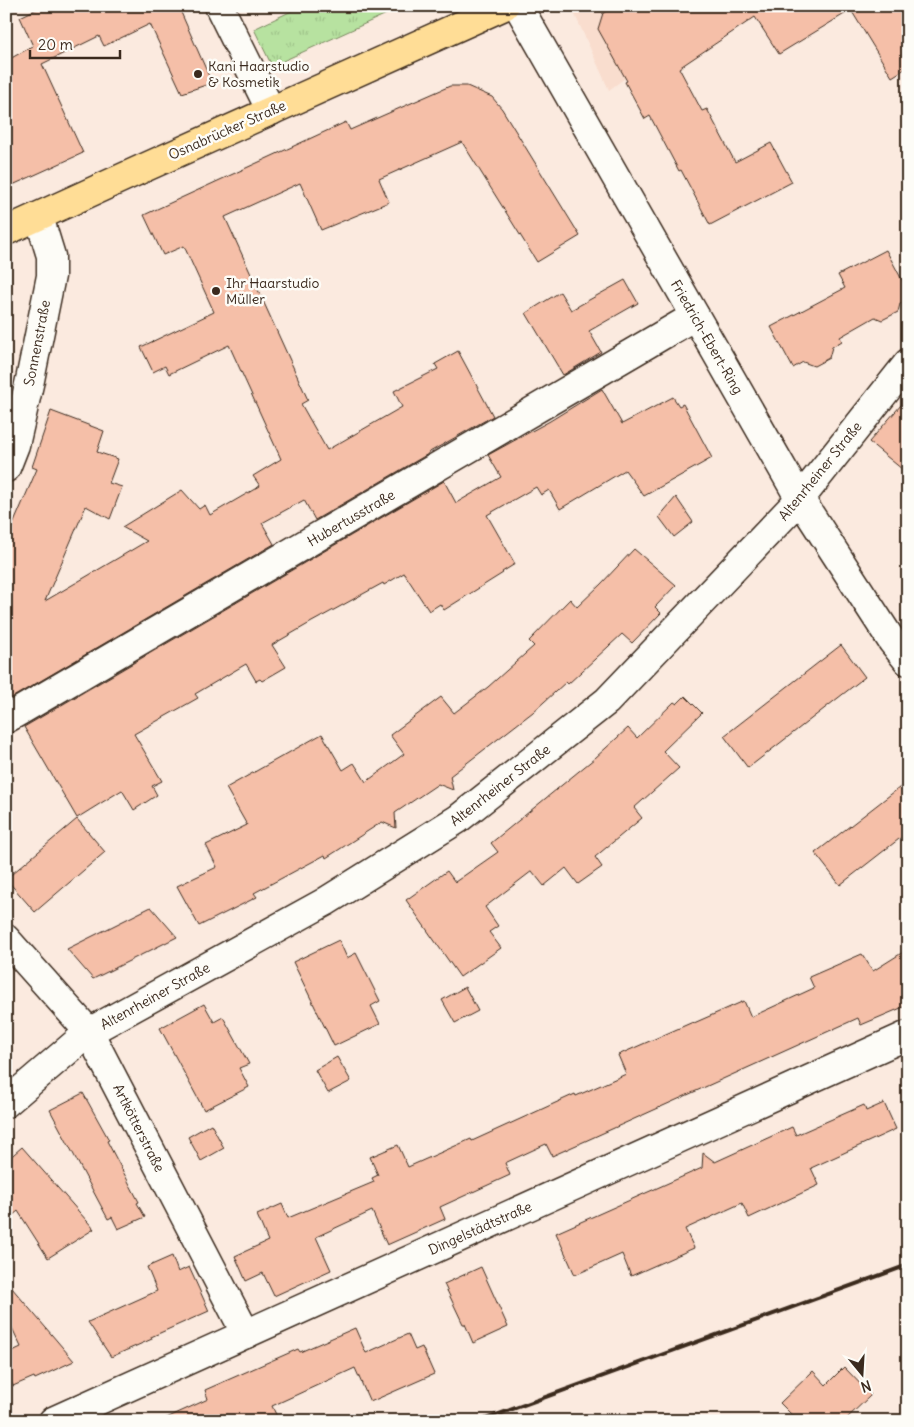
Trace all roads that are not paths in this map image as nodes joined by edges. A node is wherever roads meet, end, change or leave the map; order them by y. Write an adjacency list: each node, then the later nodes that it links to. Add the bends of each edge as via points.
1 (218, 6): 4 (street)
2 (504, 6): 4 (main road, Osnabrücker Straße)
3 (518, 6): 7 (street, Friedrich-Ebert-Ring)
4 (271, 111): 5 (main road, Osnabrücker Straße)
5 (39, 216): 6 (main road, Osnabrücker Straße); 9 (street, Sonnenstraße, via 51,256 51,276 15,445)
6 (6, 231)
7 (695, 316): 10 (street, Friedrich-Ebert-Ring); 12 (street, Hubertusstraße)
8 (908, 363): 10 (street, Altenrheiner Straße)
9 (6, 468)
10 (800, 499): 11 (street, Friedrich-Ebert-Ring); 14 (street, Altenrheiner Straße, via 607,701 458,819 325,902)
11 (908, 661)
12 (6, 719)
13 (6, 939): 14 (street, Artkötterstraße)
14 (89, 1032): 16 (street, Altenrheiner Straße); 17 (street, Artkötterstraße)
15 (908, 1035): 17 (street, Dingelstädtstraße)
16 (6, 1103)
17 (246, 1334): 18 (street, Dingelstädtstraße)
18 (53, 1421)

